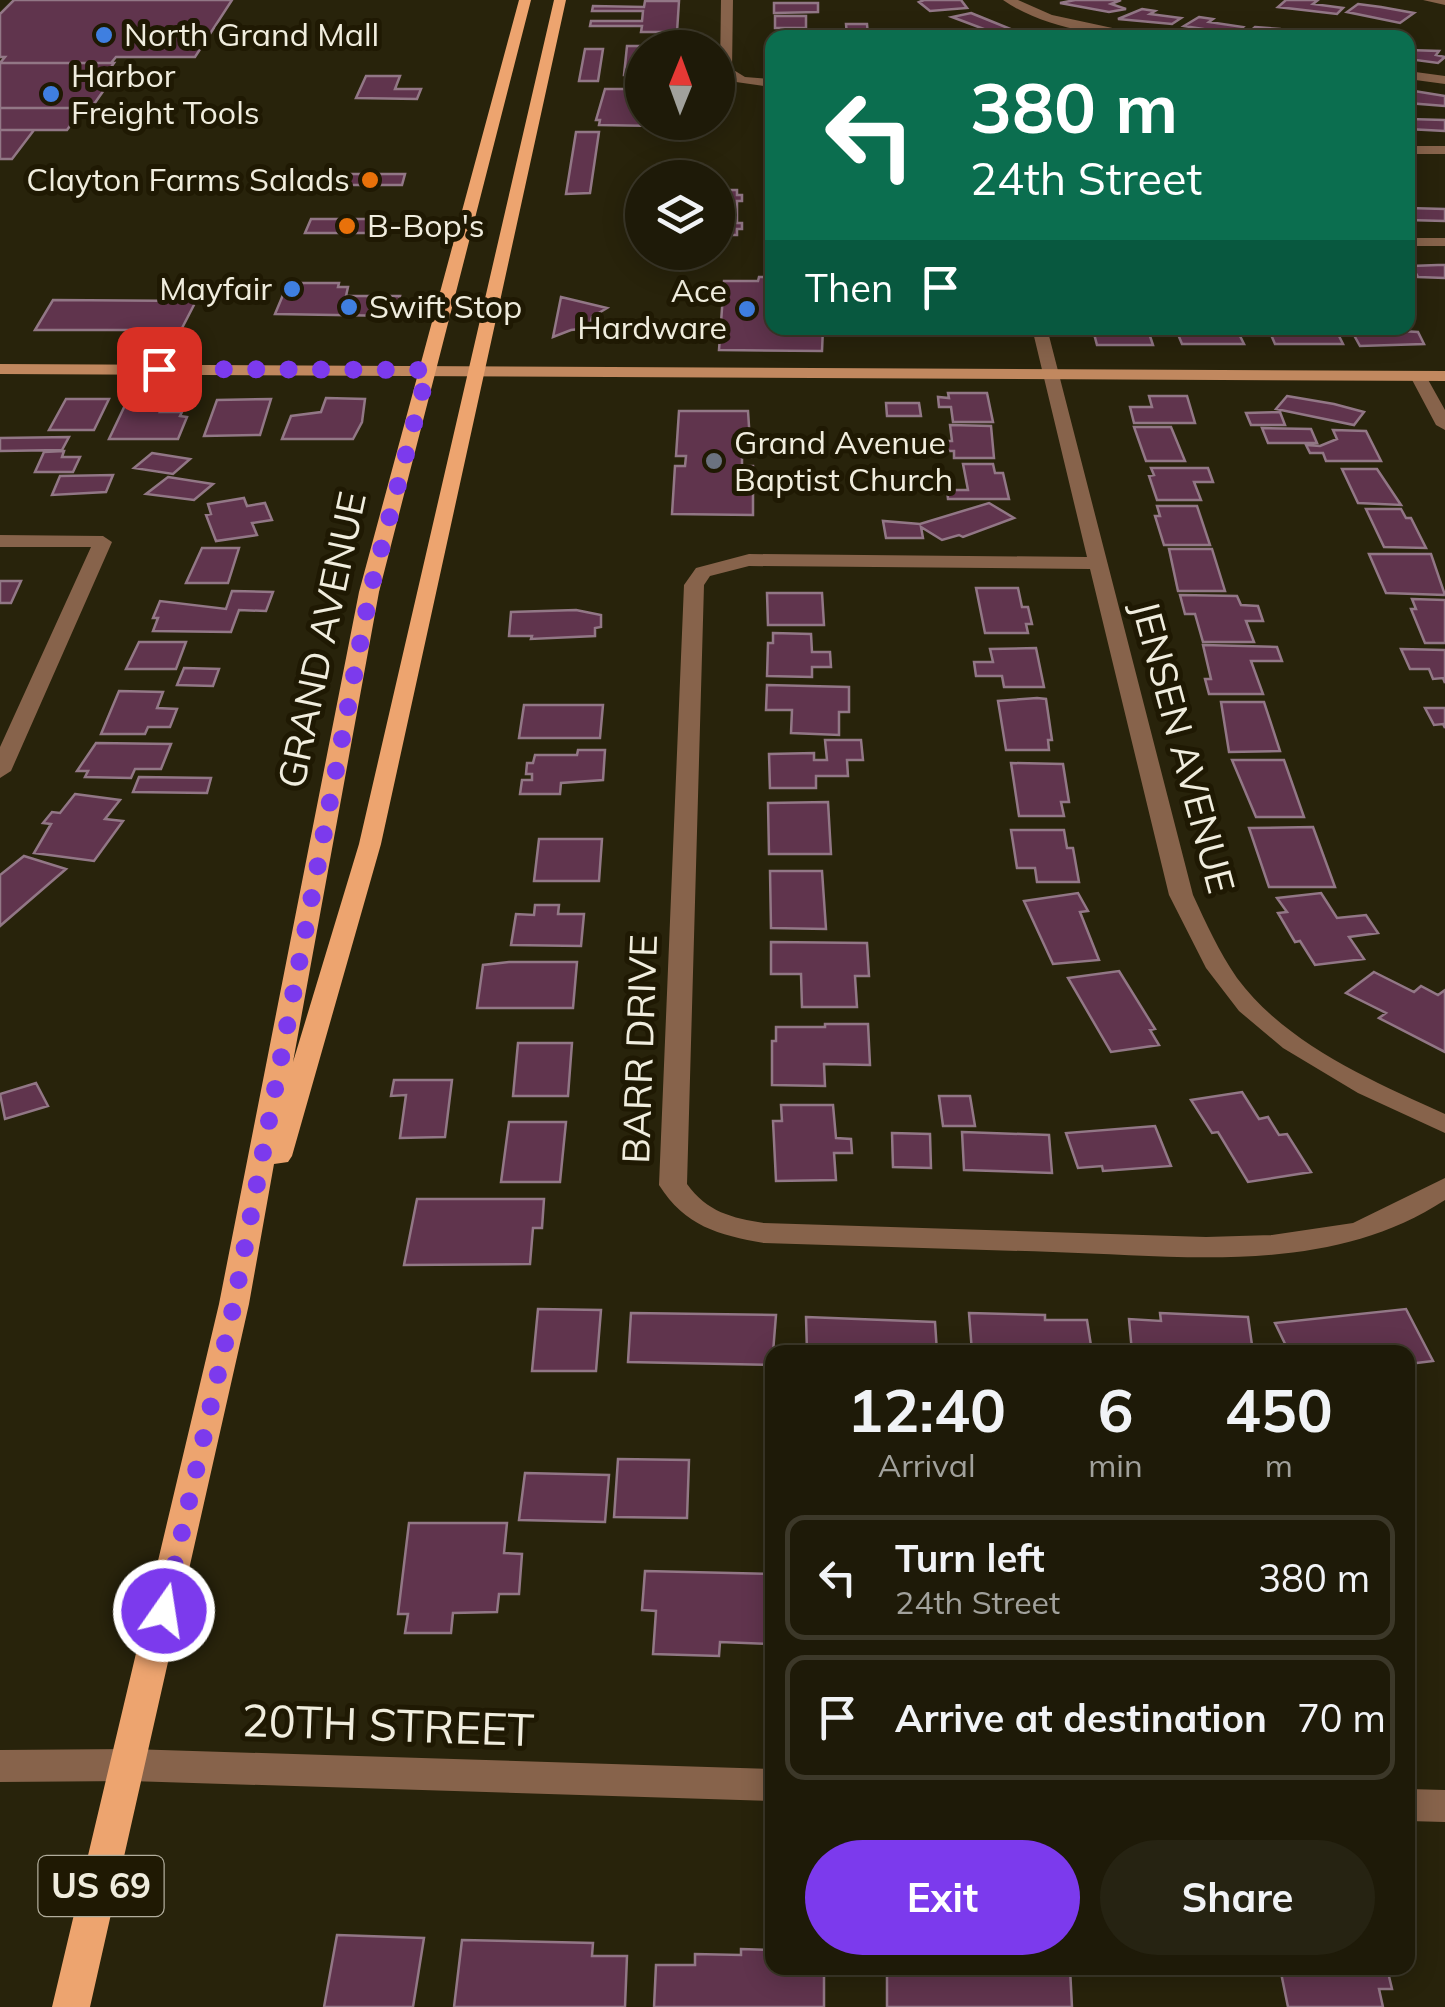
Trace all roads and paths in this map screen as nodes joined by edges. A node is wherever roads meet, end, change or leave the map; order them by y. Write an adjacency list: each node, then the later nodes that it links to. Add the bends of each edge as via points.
1 (525, 0): 17 (main road, GRAND AVENUE / US 69)
2 (560, 0): 18 (main road, GRAND AVENUE / US 69)
3 (727, 0): 10 (street, via 726,70)
4 (1010, 0): 7 (street, via 1050,18)
5 (1429, 0): 6 (street)
6 (1445, 2)
7 (1107, 30)
8 (1415, 75): 9 (street)
9 (1445, 80)
10 (765, 82)
11 (1415, 150): 12 (street)
12 (1445, 150)
13 (1415, 242): 14 (street)
14 (1445, 242)
15 (1041, 335): 19 (street, JENSEN AVENUE)
16 (0, 370): 17 (main road)
17 (428, 370): 18 (main road); 28 (main road, GRAND AVENUE / US 69, via 370,592)
18 (478, 370): 19 (main road); 28 (main road, GRAND AVENUE / US 69, via 370,844)
19 (1051, 373): 20 (main road); 24 (street, JENSEN AVENUE)
20 (1418, 376): 21 (main road); 22 (street)
21 (1445, 376)
22 (1445, 425)
23 (0, 541): 25 (street, via 103,542)
24 (1098, 563): 26 (street, JENSEN AVENUE, via 1181,894 1212,960 1248,1006 1304,1048 1384,1097); 27 (street, BARR DRIVE, via 749,560 704,572 694,585 673,1184 688,1208 721,1226 764,1233 1206,1247 1348,1237 1400,1217)
25 (0, 771)
26 (1445, 1124)
27 (1445, 1187)
28 (234, 1304): 29 (main road, GRAND AVENUE / US 69)
29 (130, 1765): 30 (street, 20TH STREET); 31 (street, 20TH STREET); 34 (main road, GRAND AVENUE / US 69)
30 (0, 1766)
31 (765, 1785)
32 (1415, 1805): 33 (street)
33 (1445, 1806)
34 (70, 2007)

